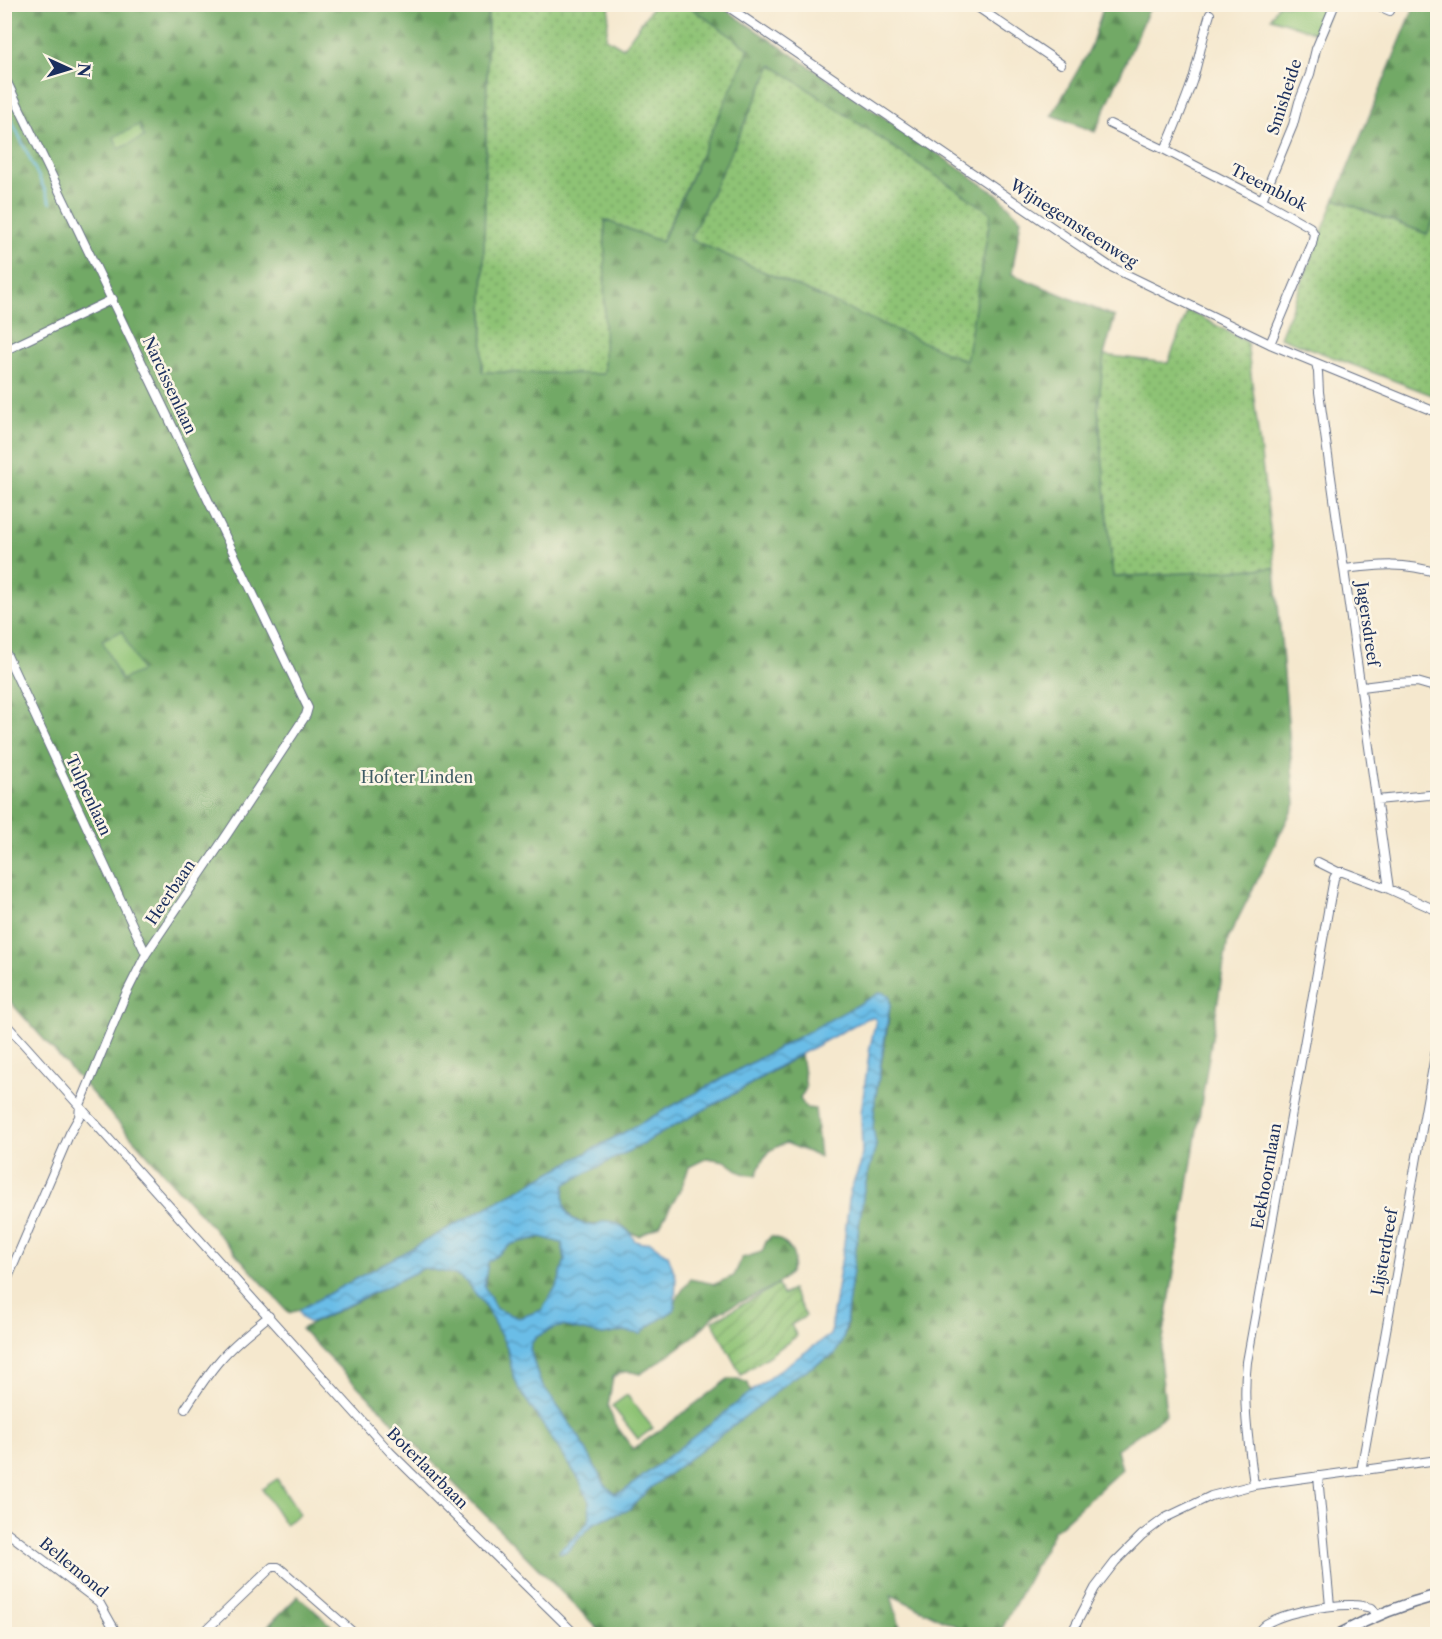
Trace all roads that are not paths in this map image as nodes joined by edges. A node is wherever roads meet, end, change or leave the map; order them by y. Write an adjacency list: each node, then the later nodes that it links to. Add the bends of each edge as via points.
1 (724, 4): 13 (street, Wijnegemsteenweg, via 1091,255 1126,276)
2 (973, 4): 7 (street)
3 (1335, 4): 11 (street, Smisheide)
4 (1374, 4): 5 (street)
5 (1390, 11)
6 (1210, 14): 10 (street, via 1193,77)
7 (1061, 64)
8 (4, 76): 12 (street, Narcissenlaan)
9 (1110, 124): 10 (street, Treemblok)
10 (1165, 150): 11 (street, Treemblok)
11 (1262, 200): 13 (street, Treemblok, via 1310,226 1314,234)
12 (113, 299): 14 (street); 22 (street, Narcissenlaan)
13 (1270, 344): 15 (street, Wijnegemsteenweg)
14 (4, 351)
15 (1316, 363): 16 (street, Wijnegemsteenweg); 17 (street, Jagersdreef)
16 (1437, 413)
17 (1345, 569): 18 (street, via 1380,564); 20 (street, Jagersdreef)
18 (1437, 573)
19 (4, 649): 29 (street, Tulpenlaan)
20 (1362, 687): 21 (street, via 1417,682); 24 (street, Jagersdreef)
21 (1437, 688)
22 (308, 708): 29 (street, Heerbaan)
23 (1437, 796): 24 (street)
24 (1377, 800): 27 (street, Jagersdreef)
25 (1318, 862): 26 (street)
26 (1337, 873): 27 (street); 39 (street, Eekhoornlaan, via 1246,1370 1245,1408)
27 (1389, 889): 28 (street)
28 (1437, 911)
29 (146, 954): 32 (street, Heerbaan)
30 (4, 1022): 32 (street, Boterlaarbaan)
31 (1437, 1039): 37 (street, Lijsterdreef)
32 (80, 1105): 33 (street, Heerbaan, via 79,1118); 34 (street, Boterlaarbaan)
33 (4, 1287)
34 (269, 1316): 35 (street, via 221,1359); 47 (street, Boterlaarbaan, via 390,1452)
35 (185, 1409)
36 (1437, 1460): 37 (street)
37 (1361, 1471): 38 (street)
38 (1318, 1476): 39 (street); 42 (street)
39 (1254, 1485): 48 (street, via 1211,1496 1165,1518 1142,1535 1095,1588)
40 (4, 1530): 44 (street, Bellemond, via 99,1602)
41 (1437, 1595): 43 (main road)
42 (1330, 1606): 43 (street, via 1372,1608); 49 (street, via 1274,1620)
43 (1377, 1615): 50 (main road)
44 (117, 1635)
45 (202, 1635): 46 (street, via 272,1567 278,1567)
46 (355, 1635)
47 (574, 1635)
48 (1071, 1635)
49 (1256, 1635)
50 (1340, 1635)

